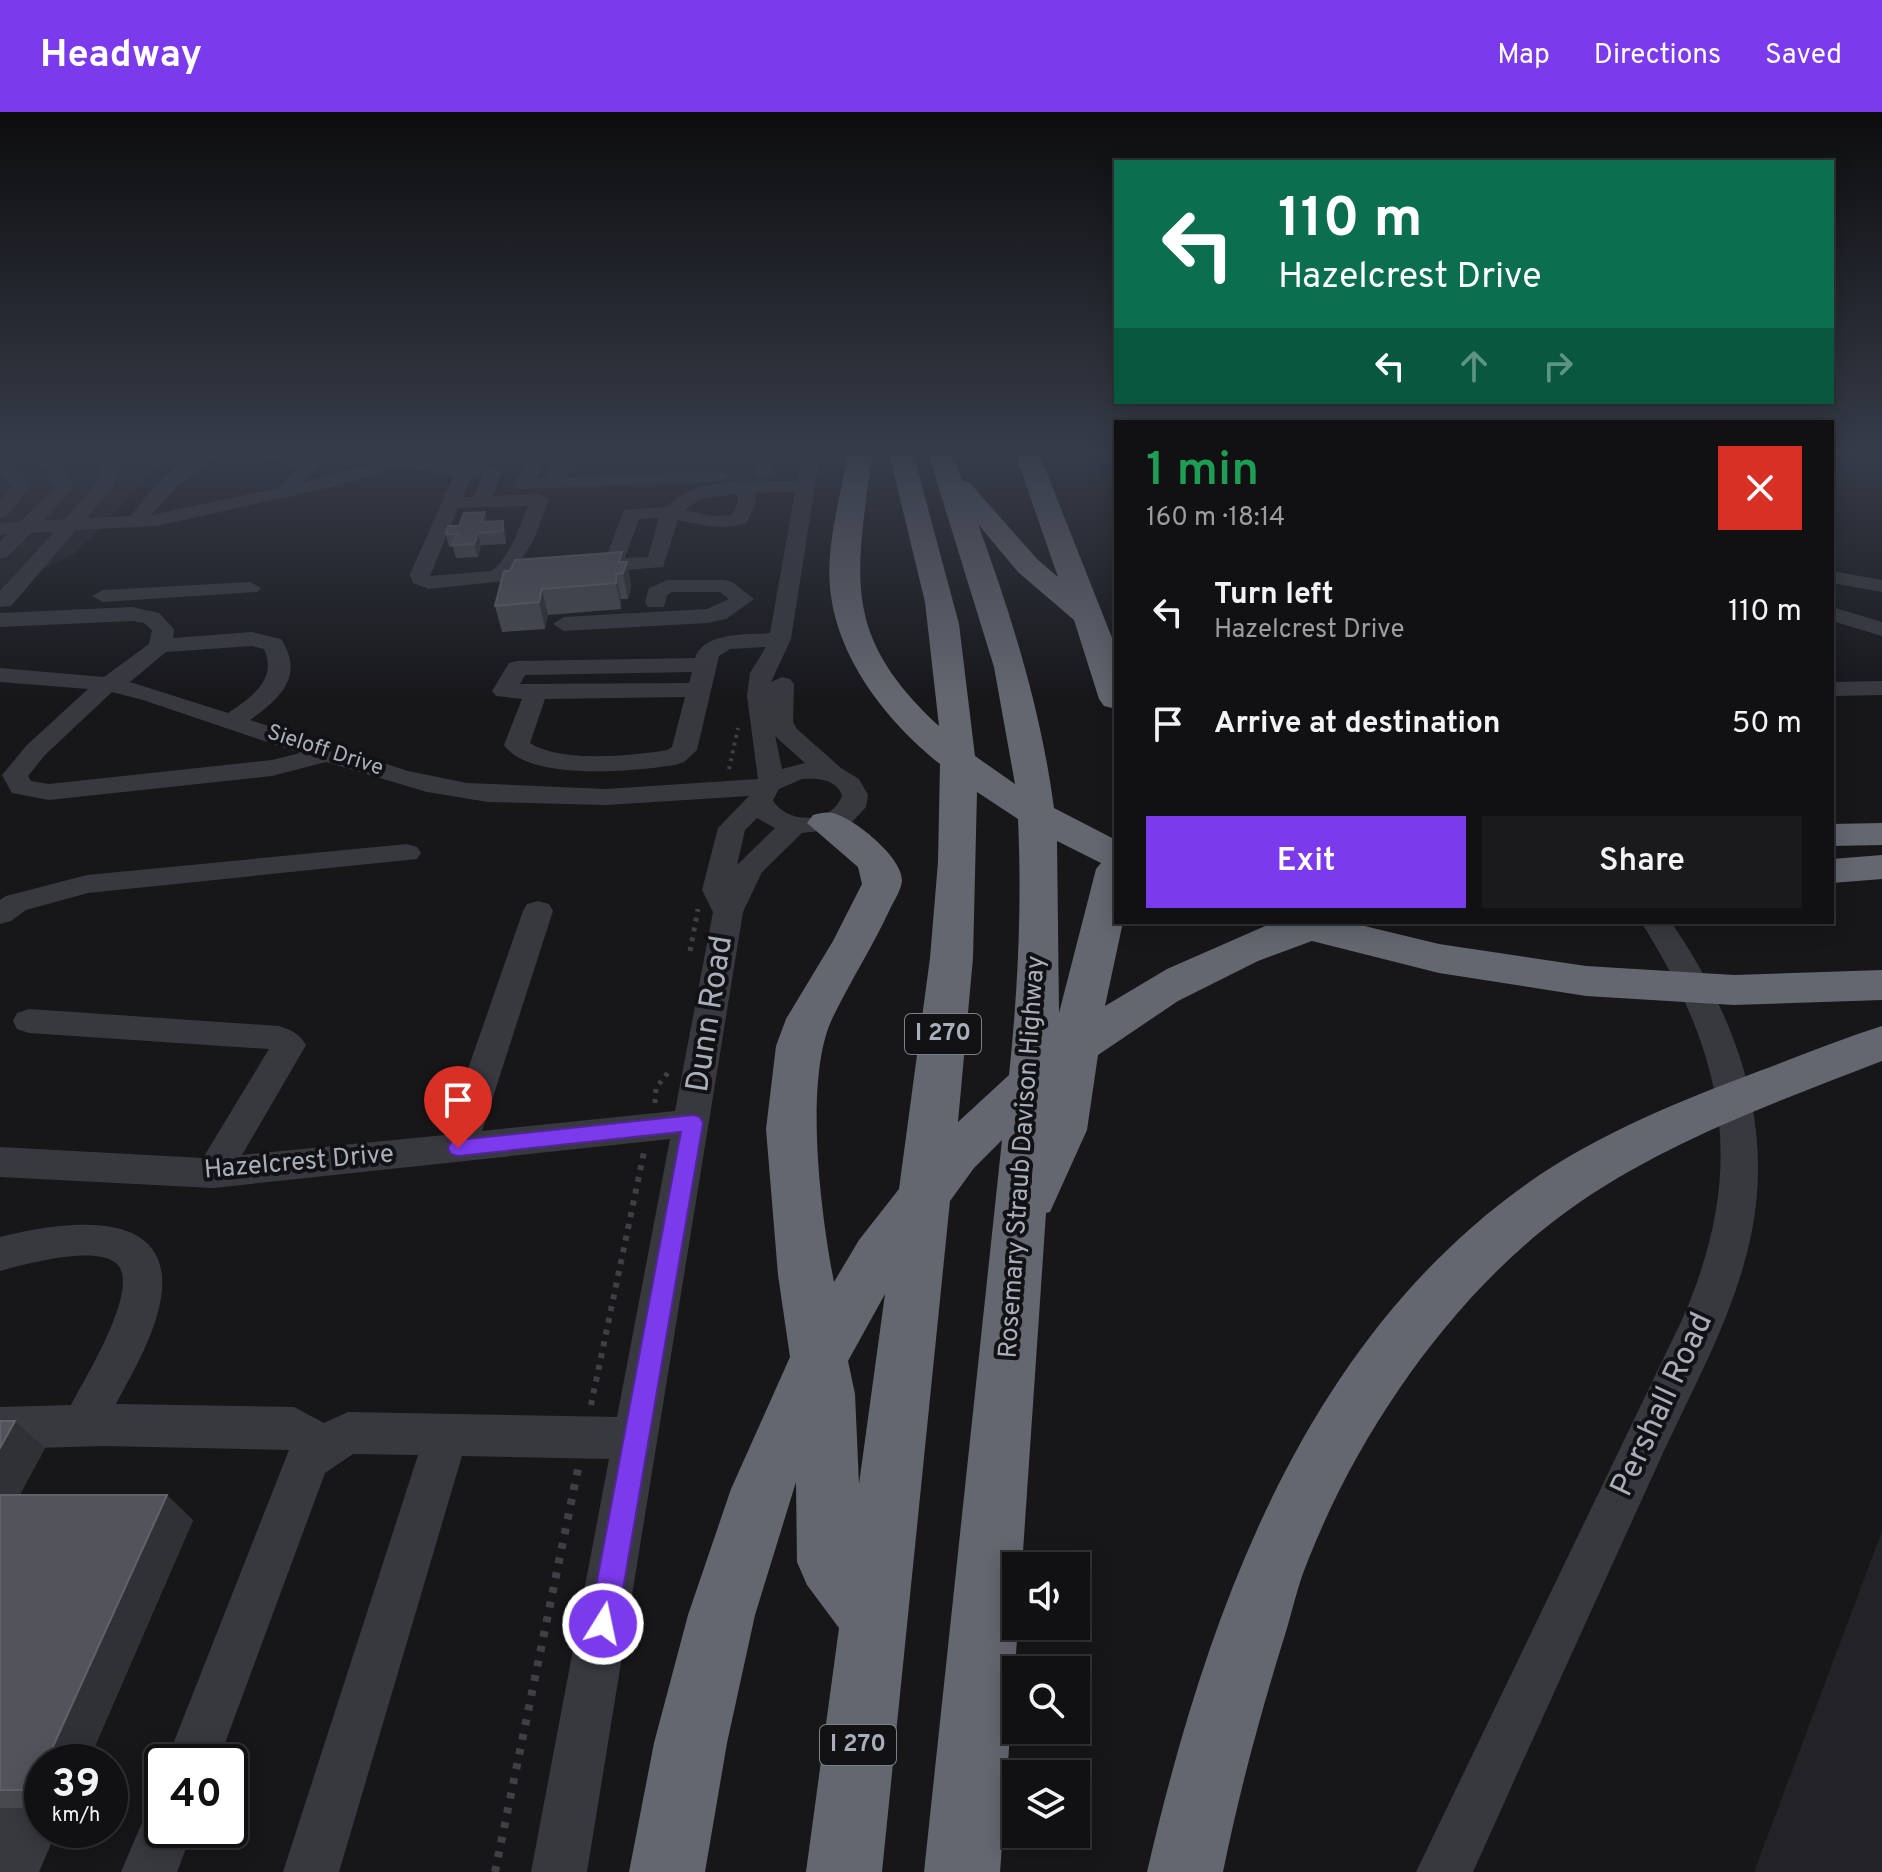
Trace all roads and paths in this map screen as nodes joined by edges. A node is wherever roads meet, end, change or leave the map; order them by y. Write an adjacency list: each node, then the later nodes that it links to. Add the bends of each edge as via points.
1 (19, 535): 11 (street)
2 (65, 535): 17 (street)
3 (437, 535): 4 (street, via 420,574 429,583 487,580 504,572)
4 (526, 535)
5 (797, 535): 15 (street)
6 (850, 535): 44 (highway, via 844,586 858,644 912,719 992,785)
7 (922, 535): 71 (highway, I 270, via 951,680 959,788 957,888)
8 (968, 535): 62 (highway, Rosemary Straub Davison Highway, via 1011,668 1034,791 1039,858 1039,966)
9 (1003, 535): 22 (highway, via 1063,598)
10 (1056, 535): 32 (highway)
11 (0, 553)
12 (1834, 577): 13 (street)
13 (1882, 586)
14 (250, 588): 17 (street)
15 (787, 597): 16 (street); 24 (street)
16 (743, 599): 19 (street, via 718,614); 19 (street, via 656,602)
17 (1, 608): 23 (street, via 151,618 163,629)
18 (1834, 615): 21 (street)
19 (633, 620): 20 (street)
20 (564, 624)
21 (1882, 629)
22 (1114, 636)
23 (160, 646): 27 (street); 33 (street, via 252,639 273,644 281,656 274,685 265,700)
24 (777, 649): 25 (street, via 725,643 713,648); 40 (street, via 786,733); 40 (street, via 761,674 760,734)
25 (705, 665): 30 (street); 31 (street, via 526,667 512,671 503,687 509,692)
26 (0, 675): 27 (street, Sieloff Drive)
27 (106, 685): 33 (street, Sieloff Drive); 36 (street)
28 (1882, 688): 29 (street)
29 (1834, 689)
30 (699, 690): 31 (street); 35 (street, via 684,750 675,757)
31 (536, 692): 35 (street, via 517,745 526,753 560,761)
32 (1114, 692)
33 (232, 721): 34 (street, Sieloff Drive)
34 (330, 753): 38 (street, via 272,768 49,792); 39 (street, Sieloff Drive, via 429,784 507,796)
35 (654, 759): 39 (street)
36 (28, 760): 37 (street); 38 (street)
37 (0, 762)
38 (11, 789)
39 (648, 797): 40 (street, Sieloff Drive)
40 (784, 802): 49 (street, Dunn Road); 49 (street, Dunn Road, via 732,828 717,890); 71 (highway, via 854,842 881,871 882,884 799,1046 791,1129 805,1275 825,1394 830,1562)
41 (1882, 834): 42 (highway)
42 (1834, 835)
43 (407, 853): 50 (street, via 87,884 16,903)
44 (1114, 854)
45 (1882, 867): 46 (highway)
46 (1834, 871)
47 (1114, 877): 62 (highway, via 1085,993 1062,1130)
48 (538, 911): 58 (street)
49 (728, 912): 57 (street, Dunn Road)
50 (0, 914)
51 (1302, 924): 54 (highway, via 1428,957 1617,985 1696,990)
52 (1321, 924): 80 (highway, via 1201,969 1085,1036 971,1134 882,1249 819,1355 769,1469 729,1583 701,1690)
53 (1657, 924): 84 (street, Pershall Road, via 1689,971 1725,1063 1738,1137 1733,1232 1698,1330)
54 (1882, 985)
55 (29, 1021): 61 (street, via 279,1038 289,1045)
56 (1866, 1050): 83 (highway, via 1674,1128 1548,1197 1447,1288 1388,1357 1331,1447 1279,1550 1233,1686)
57 (693, 1123): 58 (street, Hazelcrest Drive); 68 (street, Dunn Road)
58 (458, 1148): 61 (street, Hazelcrest Drive)
59 (643, 1157): 64 (path)
60 (0, 1162): 61 (street, Hazelcrest Drive)
61 (213, 1173)
62 (1017, 1229): 82 (highway, Rosemary Straub Davison Highway)
63 (0, 1254): 65 (street, via 55,1241 94,1240 119,1247 139,1264 142,1289 137,1310)
64 (589, 1417)
65 (83, 1426): 66 (street); 69 (street, via 294,1428)
66 (0, 1428)
67 (447, 1434): 68 (street); 69 (street, via 348,1433); 77 (street)
68 (636, 1438): 79 (street, Dunn Road)
69 (323, 1447): 72 (street, via 308,1459)
70 (581, 1454): 78 (path)
71 (873, 1618): 81 (highway, I 270)
72 (199, 1744)
73 (0, 1830): 75 (street, via 30,1829)
74 (159, 1848): 76 (street)
75 (11, 1872)
76 (149, 1872)
77 (311, 1872)
78 (495, 1872)
79 (559, 1872)
80 (667, 1872)
81 (844, 1872)
82 (962, 1872)
83 (1185, 1872)
84 (1444, 1872)

